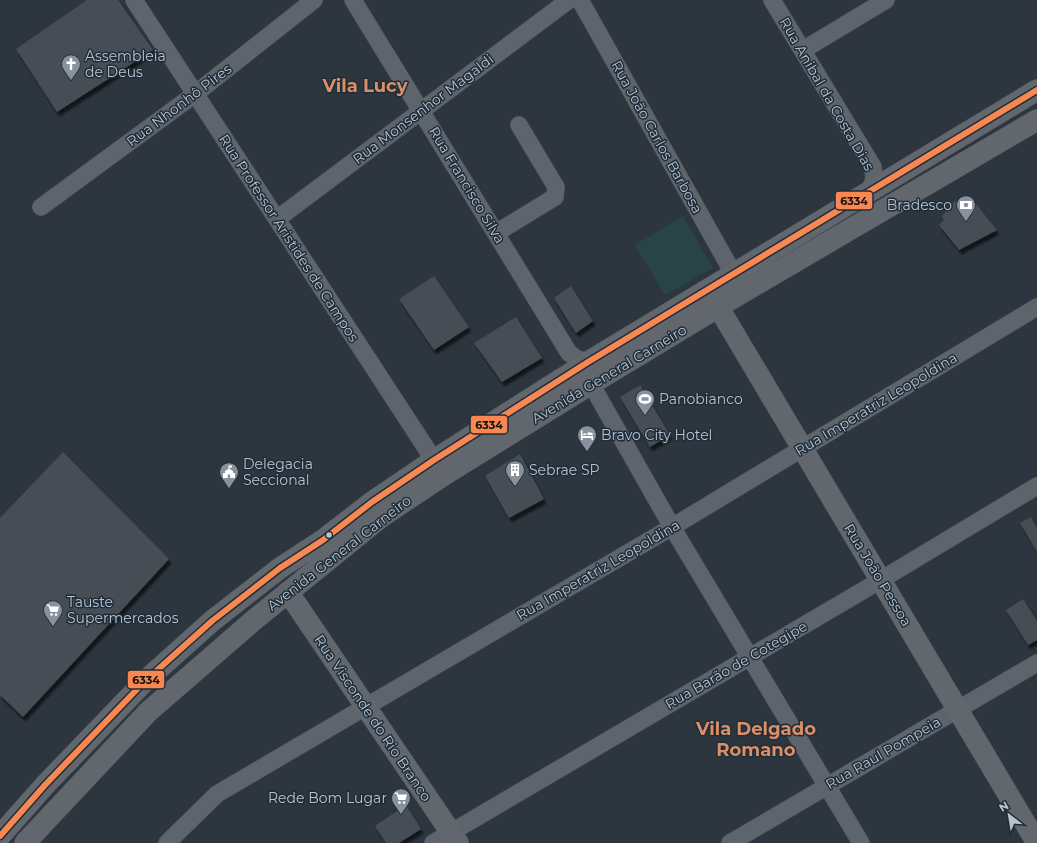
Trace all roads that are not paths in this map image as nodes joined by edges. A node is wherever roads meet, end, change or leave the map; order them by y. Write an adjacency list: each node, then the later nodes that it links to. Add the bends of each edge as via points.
1 (134, 0): 10 (street, Rua Professor Aristides de Campos)
2 (314, 0): 10 (street, Rua Nhonhô Pires)
3 (353, 0): 11 (street, Rua Francisco Silva)
4 (569, 0): 11 (street, Rua Monsenhor Magaldi)
5 (580, 0): 18 (street, Rua João Carlos Barbosa)
6 (772, 0): 8 (street, Rua Anibal da Costa Dias)
7 (886, 0): 8 (street)
8 (803, 50): 14 (street, Rua Anibal da Costa Dias, via 873,167 874,179)
9 (1037, 90): 14 (main road, Avenida General Carneiro)
10 (195, 94): 15 (street, Rua Nhonhô Pires); 16 (street, Rua Professor Aristides de Campos)
11 (422, 110): 16 (street, Rua Monsenhor Magaldi); 17 (street, Rua Francisco Silva)
12 (1037, 120): 20 (main road, Avenida General Carneiro)
13 (519, 125): 17 (street, via 556,187 557,193 555,197)
14 (870, 190): 18 (main road, Avenida General Carneiro)
15 (41, 207)
16 (277, 219): 25 (street, Rua Professor Aristides de Campos)
17 (496, 233): 22 (street, Rua Francisco Silva, via 569,353)
18 (733, 273): 19 (main road, Avenida General Carneiro)
19 (690, 299): 20 (main road, via 705,301); 22 (main road, Avenida General Carneiro)
20 (718, 307): 23 (main road, Avenida General Carneiro); 24 (main road, Rua João Pessoa)
21 (1037, 307): 24 (street, Rua Imperatriz Leopoldina)
22 (588, 362): 25 (main road, Avenida General Carneiro)
23 (591, 384): 25 (main road, Avenida General Carneiro); 27 (street)
24 (803, 448): 27 (street, Rua Imperatriz Leopoldina); 28 (main road, Rua João Pessoa)
25 (439, 468): 29 (main road, Avenida General Carneiro); 35 (main road, Avenida General Carneiro, via 372,502 212,621 144,682)
26 (1037, 486): 28 (street, Rua Barão de Cotegipe)
27 (672, 527): 30 (street); 32 (street, Rua Imperatriz Leopoldina)
28 (881, 580): 30 (street, Rua Barão de Cotegipe); 33 (main road, Rua João Pessoa)
29 (288, 592): 32 (main road, Rua Visconde do Rio Branco); 38 (main road, Avenida General Carneiro, via 148,712)
30 (750, 657): 34 (street); 36 (street, Rua Barão de Cotegipe)
31 (1037, 663): 33 (street, Rua Raul Pompeia)
32 (365, 707): 36 (main road, Rua Visconde do Rio Branco); 39 (street, Rua Imperatriz Leopoldina, via 217,794)
33 (957, 710): 34 (street, Rua Raul Pompeia); 37 (main road, Rua João Pessoa)
34 (827, 785): 41 (street, Rua Raul Pompeia); 42 (street)
35 (0, 836)
36 (454, 838): 40 (street, Rua Barão de Cotegipe)
37 (1033, 840)
38 (25, 843)
39 (167, 843)
40 (433, 843)
41 (730, 843)
42 (861, 843)

